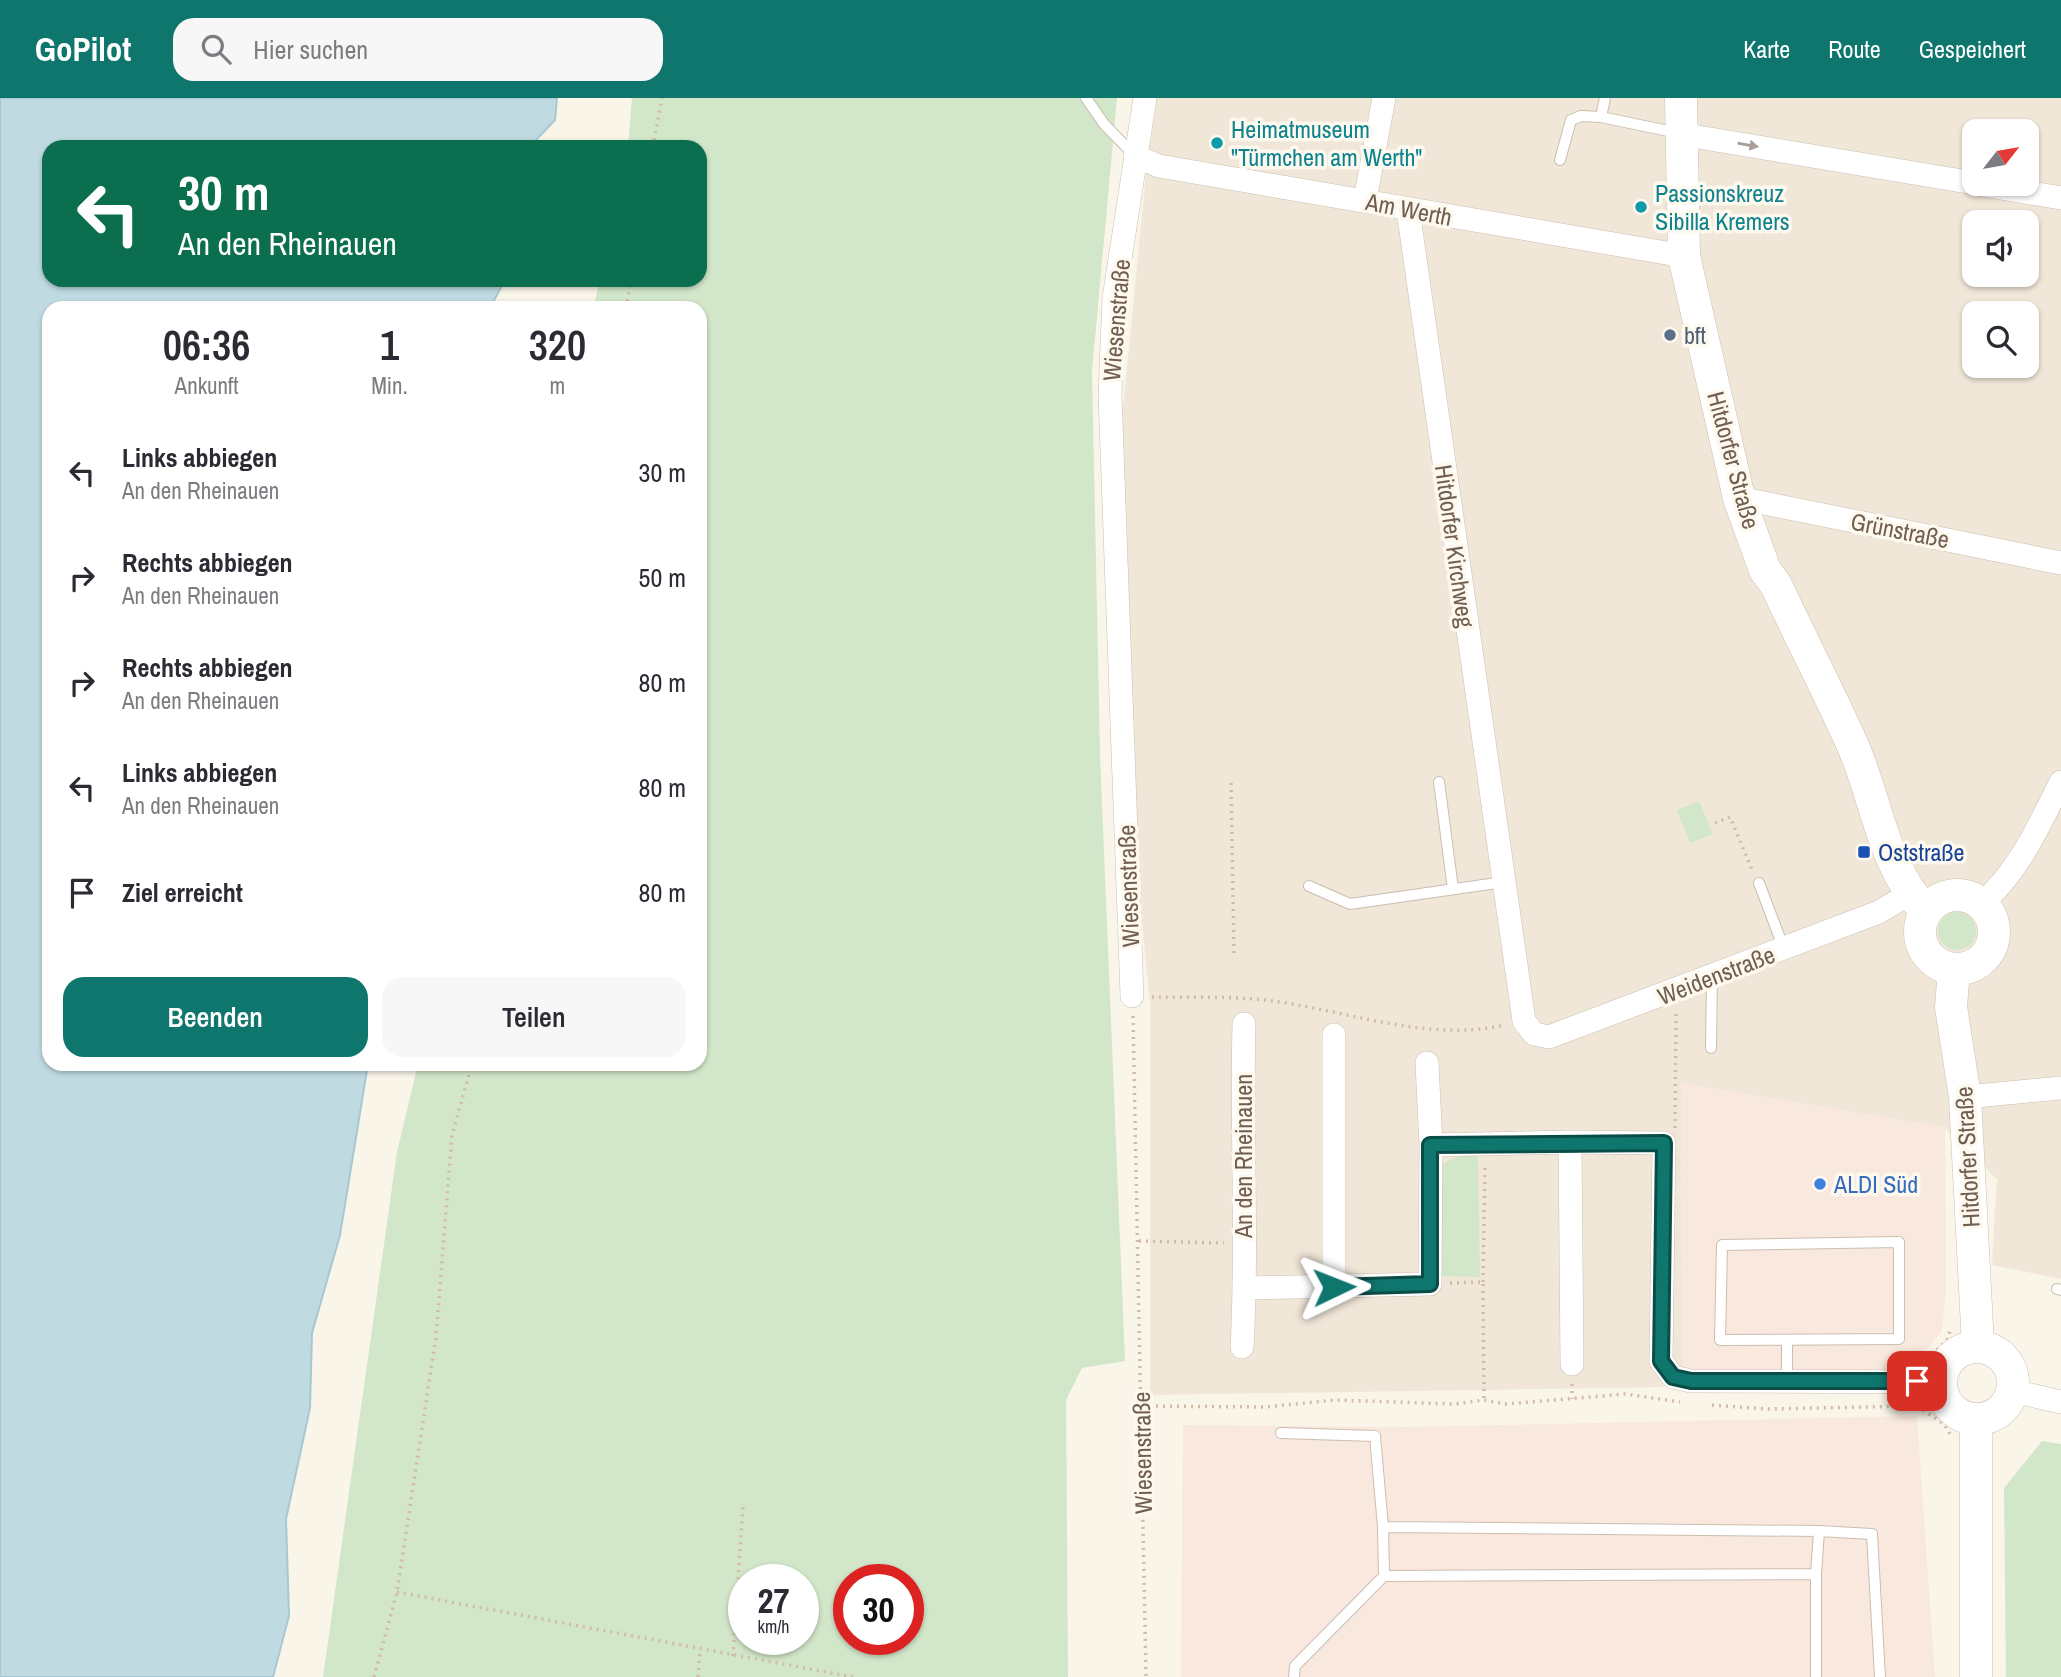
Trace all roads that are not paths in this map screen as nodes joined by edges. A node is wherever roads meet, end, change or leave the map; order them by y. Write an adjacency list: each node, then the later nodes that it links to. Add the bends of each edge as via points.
1 (1086, 98): 8 (lane)
2 (1145, 98): 8 (street, Wiesenstraße)
3 (1384, 98): 13 (street)
4 (1605, 98): 6 (lane)
5 (1681, 98): 7 (street, Hitdorfer Straße)
6 (1601, 117): 7 (lane); 9 (lane, via 1571,120)
7 (1680, 134): 10 (street, one-way to 10); 15 (street, Hitdorfer Straße)
8 (1135, 156): 13 (street, Am Werth, via 1159,166); 29 (street, Wiesenstraße, via 1114,298 1110,395)
9 (1560, 160)
10 (1962, 181)
11 (2039, 194): 12 (street)
12 (2061, 198)
13 (1365, 200): 14 (street, Am Werth)
14 (1408, 210): 15 (street, Am Werth); 20 (street, Hitdorfer Kirchweg)
15 (1684, 257): 16 (street, Hitdorfer Straße)
16 (1739, 498): 17 (street, Grünstraße); 24 (street, Hitdorfer Straße, via 1765,570 1853,748 1892,862)
17 (2061, 562)
18 (1438, 782): 23 (lane)
19 (2061, 782): 25 (street, via 2019,860 1999,889)
20 (1504, 882): 23 (lane); 30 (street, Hitdorfer Kirchweg)
21 (1759, 883): 26 (lane)
22 (1309, 886): 23 (lane, via 1350,904)
23 (1453, 889)
24 (1917, 903): 25 (street, via 1951,895 1967,896); 26 (street, Weidenstraße, via 1879,912); 27 (street, via 1923,948 1931,958)
25 (1981, 904): 27 (street, via 1994,931 1991,946 1982,959)
26 (1784, 949): 28 (street, Weidenstraße)
27 (1954, 969): 36 (street, Hitdorfer Straße, via 1951,1007)
28 (1712, 977): 30 (street, Weidenstraße, via 1549,1037 1534,1034); 33 (lane)
29 (1132, 996)
30 (1524, 1021)
31 (1244, 1024): 40 (street, An den Rheinauen)
32 (1334, 1035): 39 (street)
33 (1711, 1048)
34 (1427, 1063): 38 (street)
35 (2061, 1088): 36 (street)
36 (1965, 1097): 42 (street, Hitdorfer Straße)
37 (1570, 1142): 38 (street); 44 (street); 45 (street, via 1664,1143 1661,1361 1673,1377)
38 (1430, 1145): 39 (street, via 1430,1284)
39 (1334, 1287): 40 (street)
40 (1245, 1288): 43 (street, An den Rheinauen)
41 (1787, 1340): 41 (lane, via 1899,1339 1899,1242 1722,1245 1720,1340); 45 (lane)
42 (1978, 1346): 46 (street, via 1948,1361); 47 (street, via 1991,1349 2010,1366)
43 (1242, 1347)
44 (1572, 1364)
45 (1787, 1381): 46 (street)
46 (1929, 1382): 49 (street)
47 (2013, 1391): 48 (street); 49 (street, via 2000,1412)
48 (2061, 1402)
49 (1965, 1431): 58 (street)
50 (1281, 1433): 51 (lane, via 1375,1436)
51 (1383, 1527): 52 (lane); 54 (lane)
52 (1818, 1531): 53 (lane); 57 (lane, via 1872,1534)
53 (1816, 1574): 54 (lane); 56 (lane)
54 (1384, 1576): 55 (lane, via 1294,1666)
55 (1294, 1677)
56 (1816, 1677)
57 (1881, 1677)
58 (1976, 1677)

